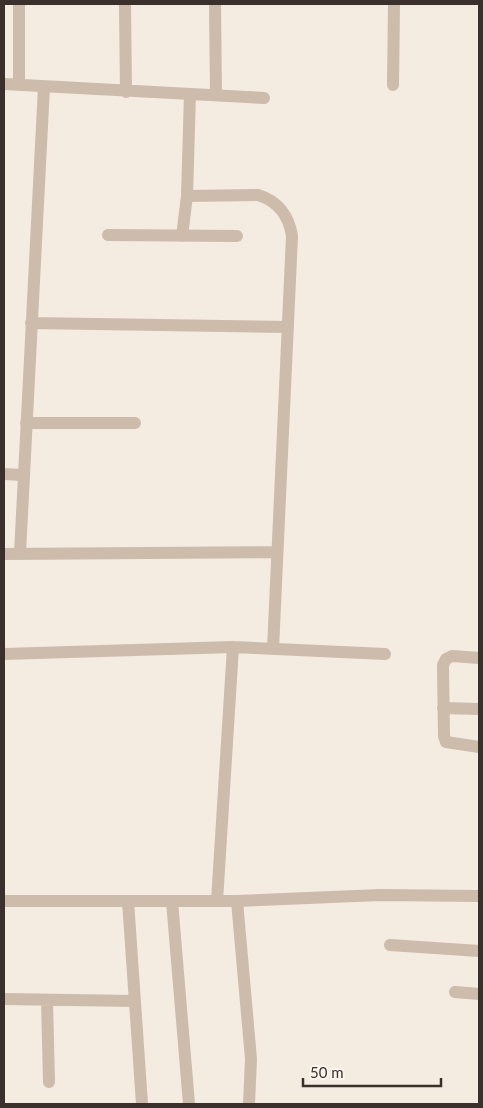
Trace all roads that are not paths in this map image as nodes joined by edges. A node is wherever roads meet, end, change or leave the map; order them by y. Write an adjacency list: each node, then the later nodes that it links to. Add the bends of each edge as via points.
1 (20, 4): 6 (street)
2 (125, 4): 9 (street)
3 (215, 4): 11 (street)
4 (394, 4): 7 (street)
5 (4, 84): 6 (street)
6 (19, 85): 8 (street)
7 (393, 85)
8 (44, 86): 9 (street); 17 (street)
9 (126, 92): 10 (street)
10 (190, 94): 11 (street); 13 (street)
11 (216, 96): 12 (street)
12 (264, 98)
13 (187, 196): 15 (street); 18 (street, via 258,195 268,198 285,214 292,236)
14 (108, 235): 15 (street)
15 (182, 236): 16 (street)
16 (237, 236)
17 (32, 323): 18 (street); 19 (street)
18 (288, 327): 23 (street)
19 (26, 423): 20 (street); 22 (street)
20 (135, 423)
21 (4, 474): 22 (street)
22 (23, 476): 24 (street)
23 (277, 552): 24 (street); 27 (street)
24 (20, 553): 25 (street)
25 (4, 554)
26 (233, 647): 27 (street); 28 (street); 39 (street)
27 (273, 648): 29 (street)
28 (4, 654)
29 (385, 654)
30 (479, 658): 31 (street, via 452,656 446,659 443,665)
31 (443, 708): 32 (street); 33 (street, via 446,742)
32 (479, 709)
33 (479, 747)
34 (479, 896): 36 (street, via 380,895)
35 (4, 900): 37 (street)
36 (246, 900): 39 (street); 50 (street, via 251,1059)
37 (128, 901): 38 (street); 46 (street)
38 (172, 901): 39 (street); 49 (street)
39 (217, 901)
40 (390, 945): 41 (street)
41 (479, 951)
42 (455, 992): 43 (street)
43 (479, 994)
44 (4, 999): 45 (street)
45 (47, 1000): 46 (street); 47 (street)
46 (135, 1001): 48 (street)
47 (50, 1082)
48 (142, 1104)
49 (189, 1104)
50 (249, 1104)

